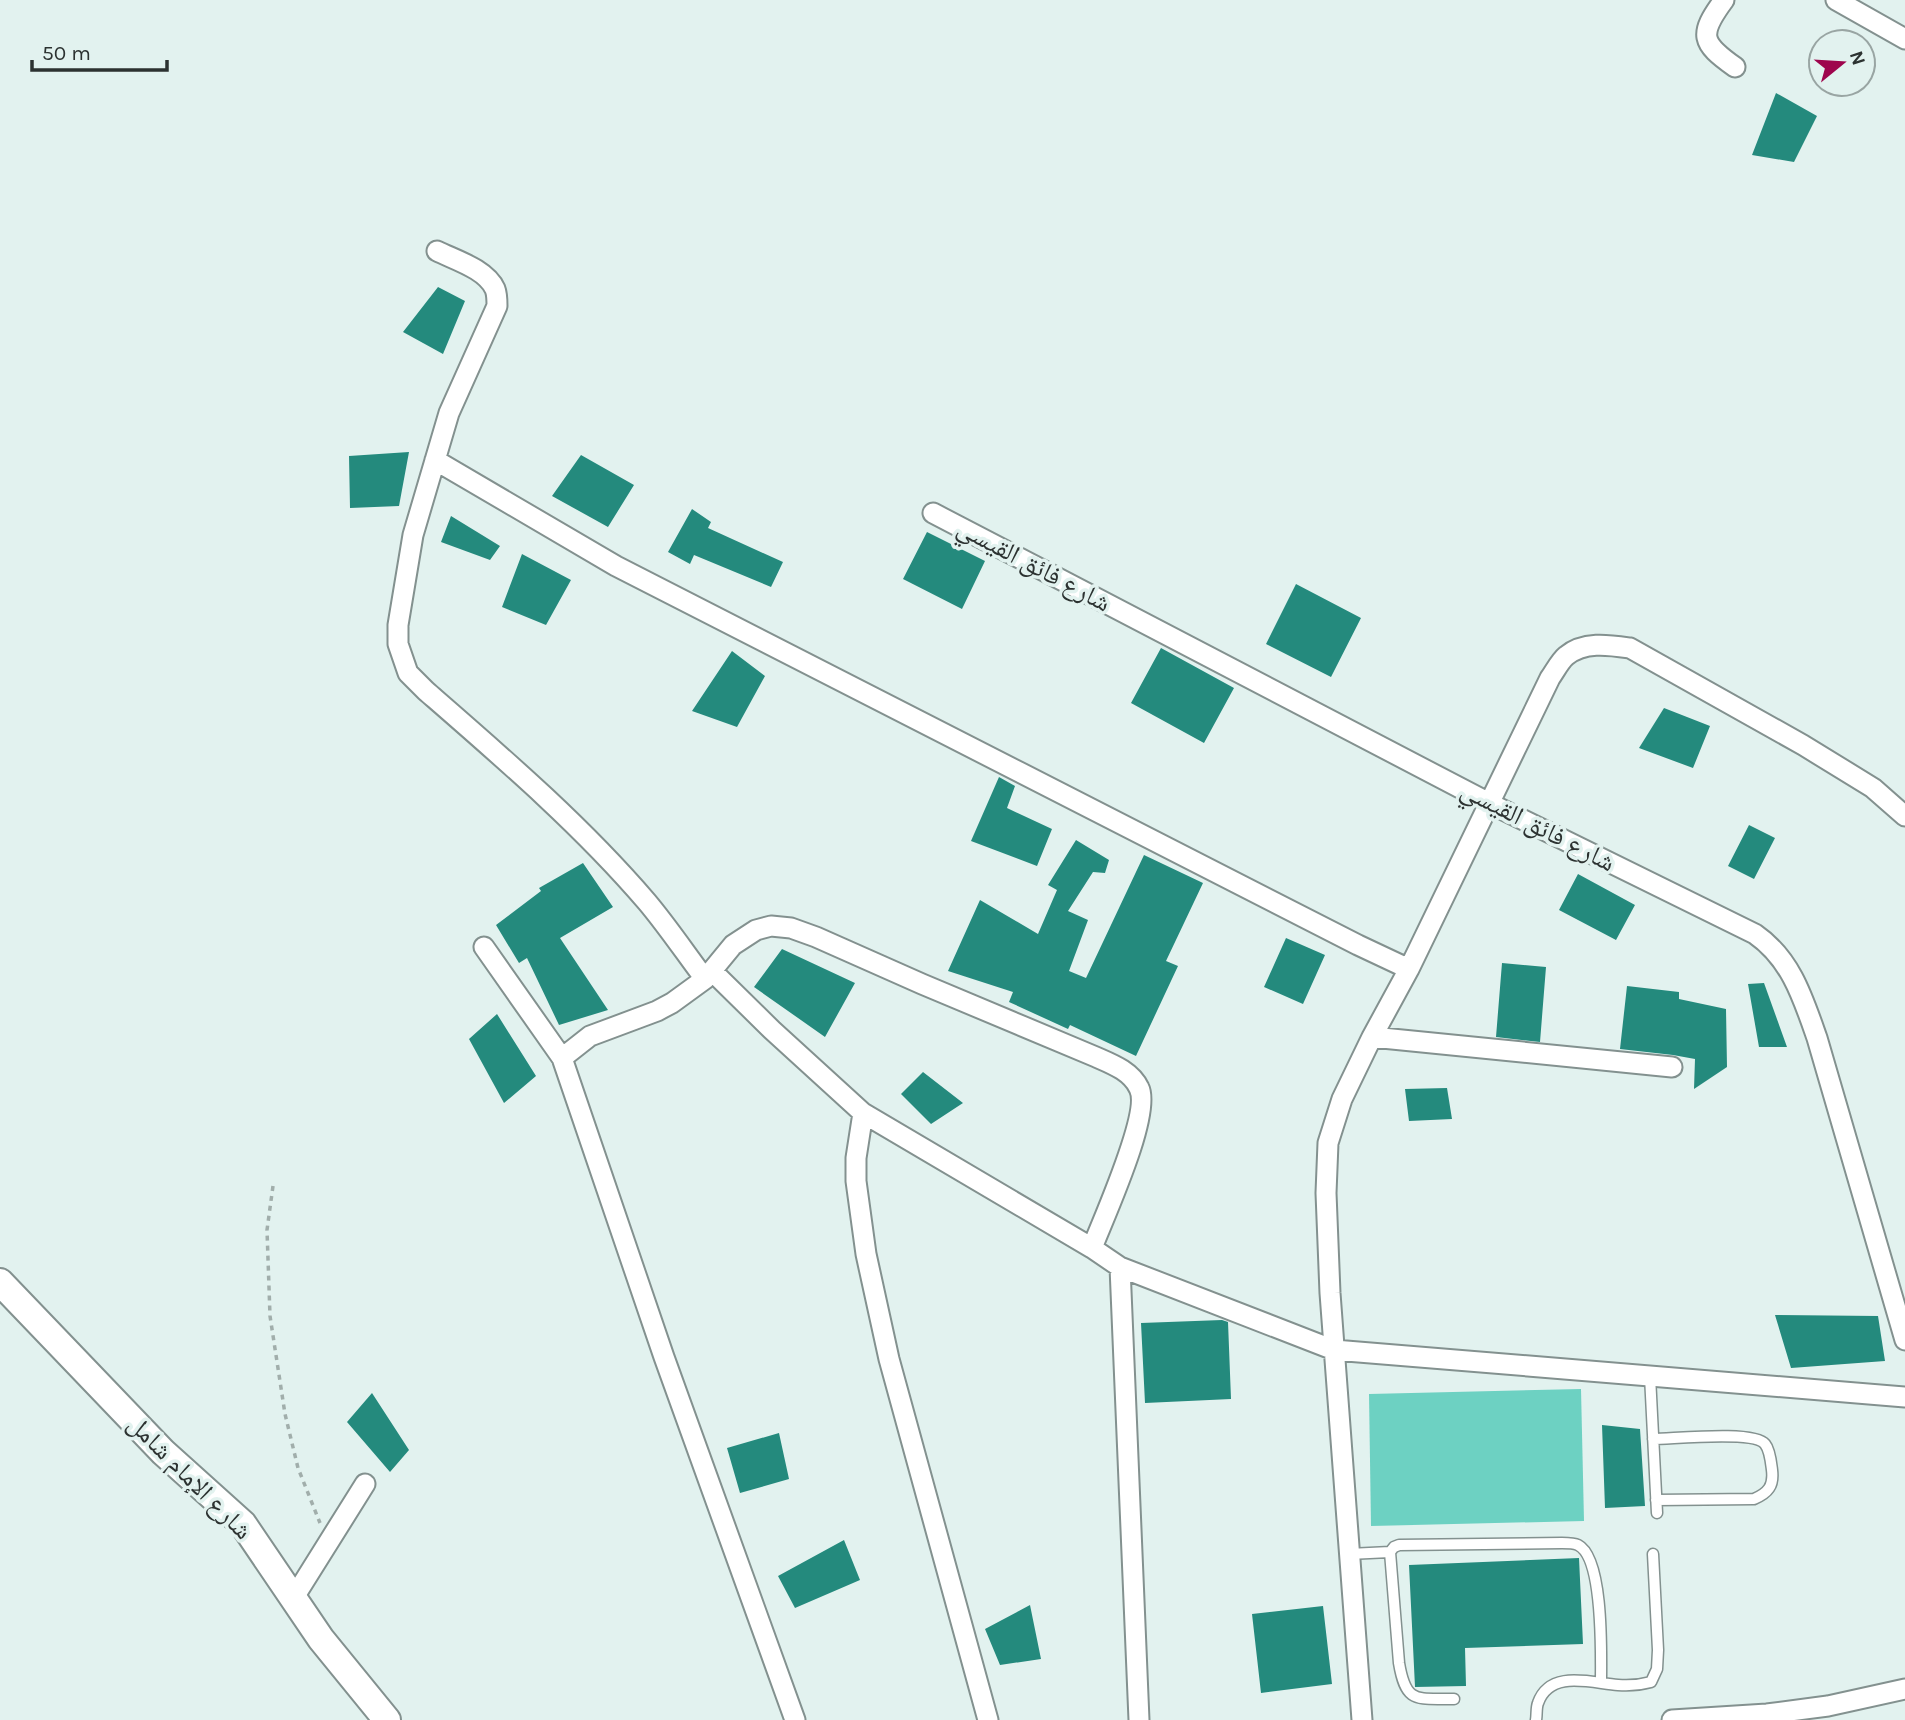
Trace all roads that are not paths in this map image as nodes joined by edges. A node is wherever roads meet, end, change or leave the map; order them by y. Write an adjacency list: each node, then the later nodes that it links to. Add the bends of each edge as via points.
1 (1724, 0): 4 (street, via 1710,20 1708,38 1716,54)
2 (1836, 0): 3 (street)
3 (1905, 39)
4 (1735, 67)
5 (438, 251): 6 (street, via 490,281 497,306 449,413)
6 (435, 460): 11 (street, via 616,566); 12 (street, via 413,535 398,625 398,644 408,673 563,814)
7 (933, 513): 8 (street, شارع فائق القيسي)
8 (1489, 803): 9 (street, via 1550,678 1566,656 1587,645 1611,645 1630,648 1792,738 1873,788); 11 (street); 20 (street, شارع فائق القيسي, via 1755,934 1785,963 1817,1038)
9 (1905, 816)
10 (484, 947): 14 (street)
11 (1409, 969): 13 (street)
12 (709, 975): 14 (street, via 664,1007 590,1037); 16 (street); 17 (street, via 733,945 756,929 791,928 1121,1069 1139,1086 1142,1112)
13 (1371, 1037): 15 (street); 21 (street, via 1342,1099 1328,1143)
14 (562, 1058): 36 (street)
15 (1672, 1067)
16 (863, 1114): 17 (street); 37 (street, via 856,1181 866,1254 889,1359)
17 (1092, 1248): 18 (street)
18 (1120, 1267): 21 (street); 38 (street)
19 (0, 1282): 31 (street, شارع الإمام شامل, via 163,1452 243,1524)
20 (1905, 1340)
21 (1334, 1350): 22 (street); 29 (street)
22 (1650, 1376): 23 (street); 24 (lane)
23 (1905, 1398)
24 (1653, 1439): 26 (lane); 26 (lane, via 1756,1438 1765,1444 1773,1475 1771,1487 1754,1499)
25 (365, 1484): 31 (street)
26 (1656, 1500): 27 (lane)
27 (1657, 1513)
28 (1390, 1552): 29 (lane); 32 (lane, via 1404,1544 1578,1546 1591,1560 1595,1579); 34 (lane, via 1399,1663 1406,1691 1416,1698)
29 (1349, 1554): 39 (street)
30 (1653, 1554): 32 (lane, via 1657,1669 1651,1682 1638,1686)
31 (293, 1599): 35 (street, شارع الإمام شامل)
32 (1601, 1682): 40 (lane, via 1558,1682 1546,1689 1537,1704)
33 (1905, 1689): 41 (street, via 1828,1706)
34 (1454, 1699)
35 (387, 1720)
36 (795, 1720)
37 (988, 1720)
38 (1139, 1720)
39 (1362, 1720)
40 (1536, 1720)
41 (1671, 1720)

